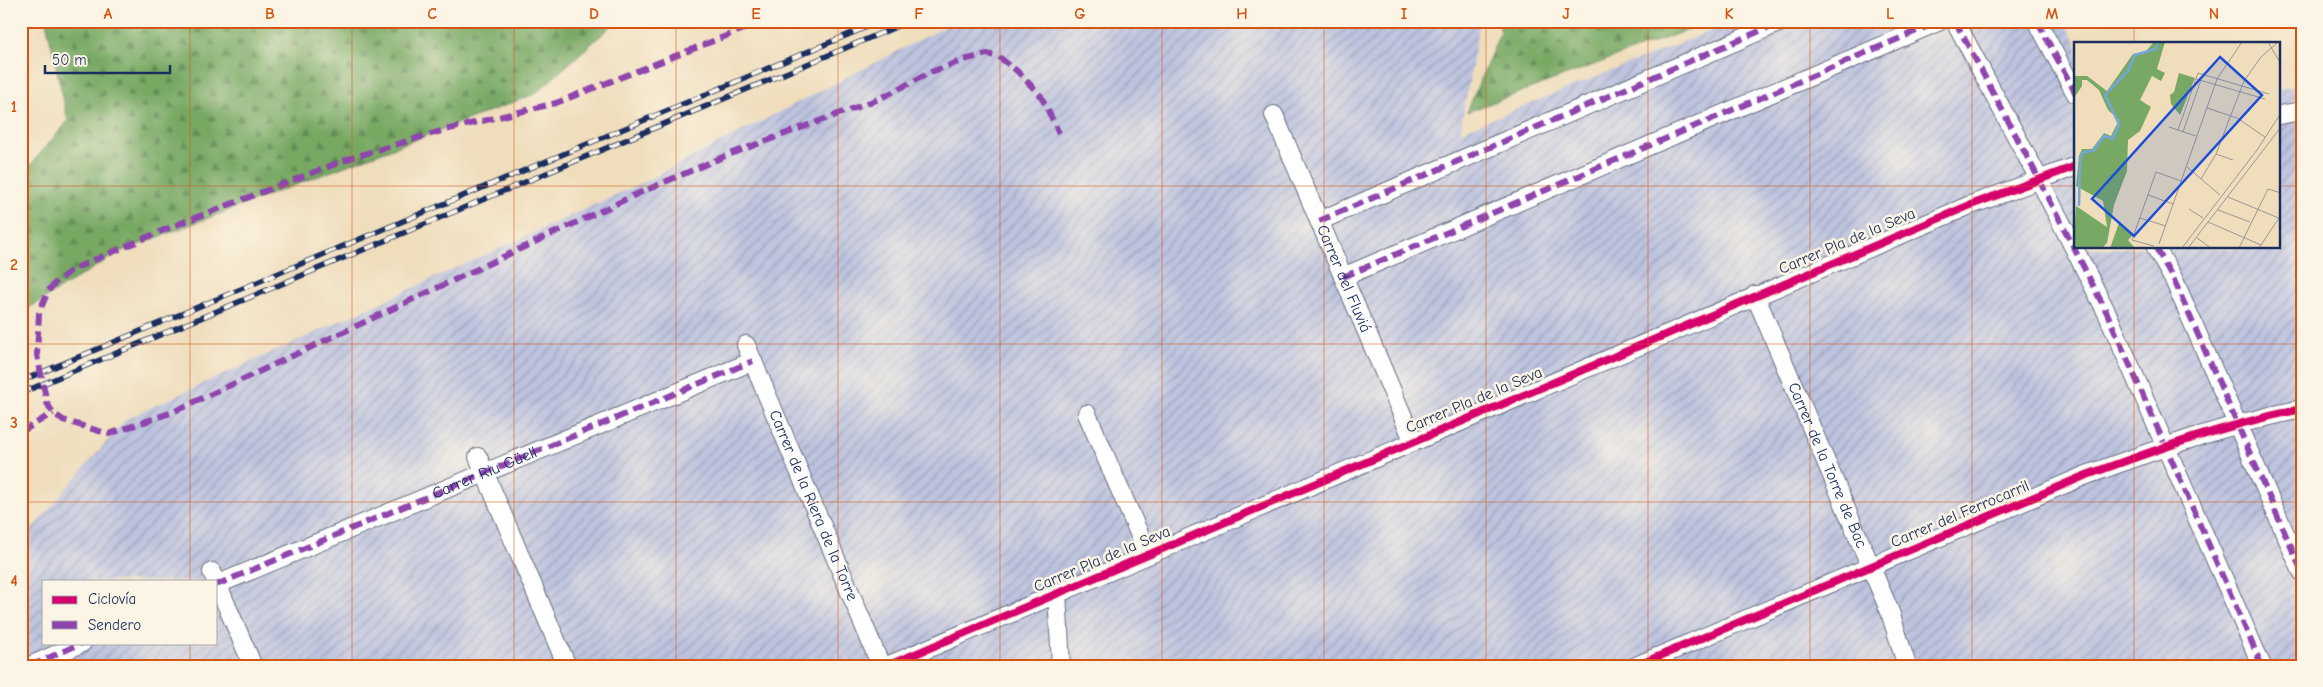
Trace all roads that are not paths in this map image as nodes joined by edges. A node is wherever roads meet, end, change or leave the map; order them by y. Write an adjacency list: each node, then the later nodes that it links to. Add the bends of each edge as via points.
1 (1783, 21): 11 (street)
2 (1940, 21): 15 (street)
3 (1955, 21): 10 (street)
4 (2037, 21): 5 (street)
5 (2074, 90)
6 (2302, 111): 8 (street)
7 (1274, 115): 11 (street, Carrer del Fluviá)
8 (2280, 116)
9 (2074, 167): 10 (street, Carrer Pla de la Seva)
10 (2039, 179): 12 (street); 16 (street, Carrer Pla de la Seva)
11 (1319, 221): 15 (street, Carrer del Fluviá)
12 (2074, 248)
13 (2075, 249): 22 (street, via 2107,313)
14 (2157, 249): 20 (street, via 2174,280)
15 (1343, 277): 21 (street, Carrer del Fluviá)
16 (1755, 295): 21 (street, Carrer Pla de la Seva); 26 (street, Carrer de la Torre de Bac)
17 (750, 353): 24 (street, Carrer Riu Güell); 35 (street, Carrer de la Riera de la Torre)
18 (2302, 409): 20 (street, Carrer del Ferrocarril)
19 (1087, 414): 25 (street)
20 (2237, 424): 22 (street, Carrer del Ferrocarril); 27 (street)
21 (1413, 440): 25 (street, Carrer Pla de la Seva)
22 (2165, 446): 26 (street, Carrer del Ferrocarril, via 2084,476); 40 (street)
23 (478, 457): 24 (street)
24 (485, 474): 28 (street, Carrer Riu Güell); 34 (street)
25 (1148, 554): 30 (street, Carrer Pla de la Seva)
26 (1870, 566): 38 (street, Carrer del Ferrocarril); 39 (street, Carrer de la Torre de Bac, via 1890,612)
27 (2302, 572)
28 (215, 580)
29 (218, 587): 33 (street)
30 (1058, 593): 36 (street, Carrer Pla de la Seva); 37 (street)
31 (80, 644): 32 (street)
32 (30, 666)
33 (253, 666)
34 (567, 666)
35 (881, 666)
36 (887, 666)
37 (1061, 666)
38 (1636, 666)
39 (1907, 666)
40 (2262, 666)

